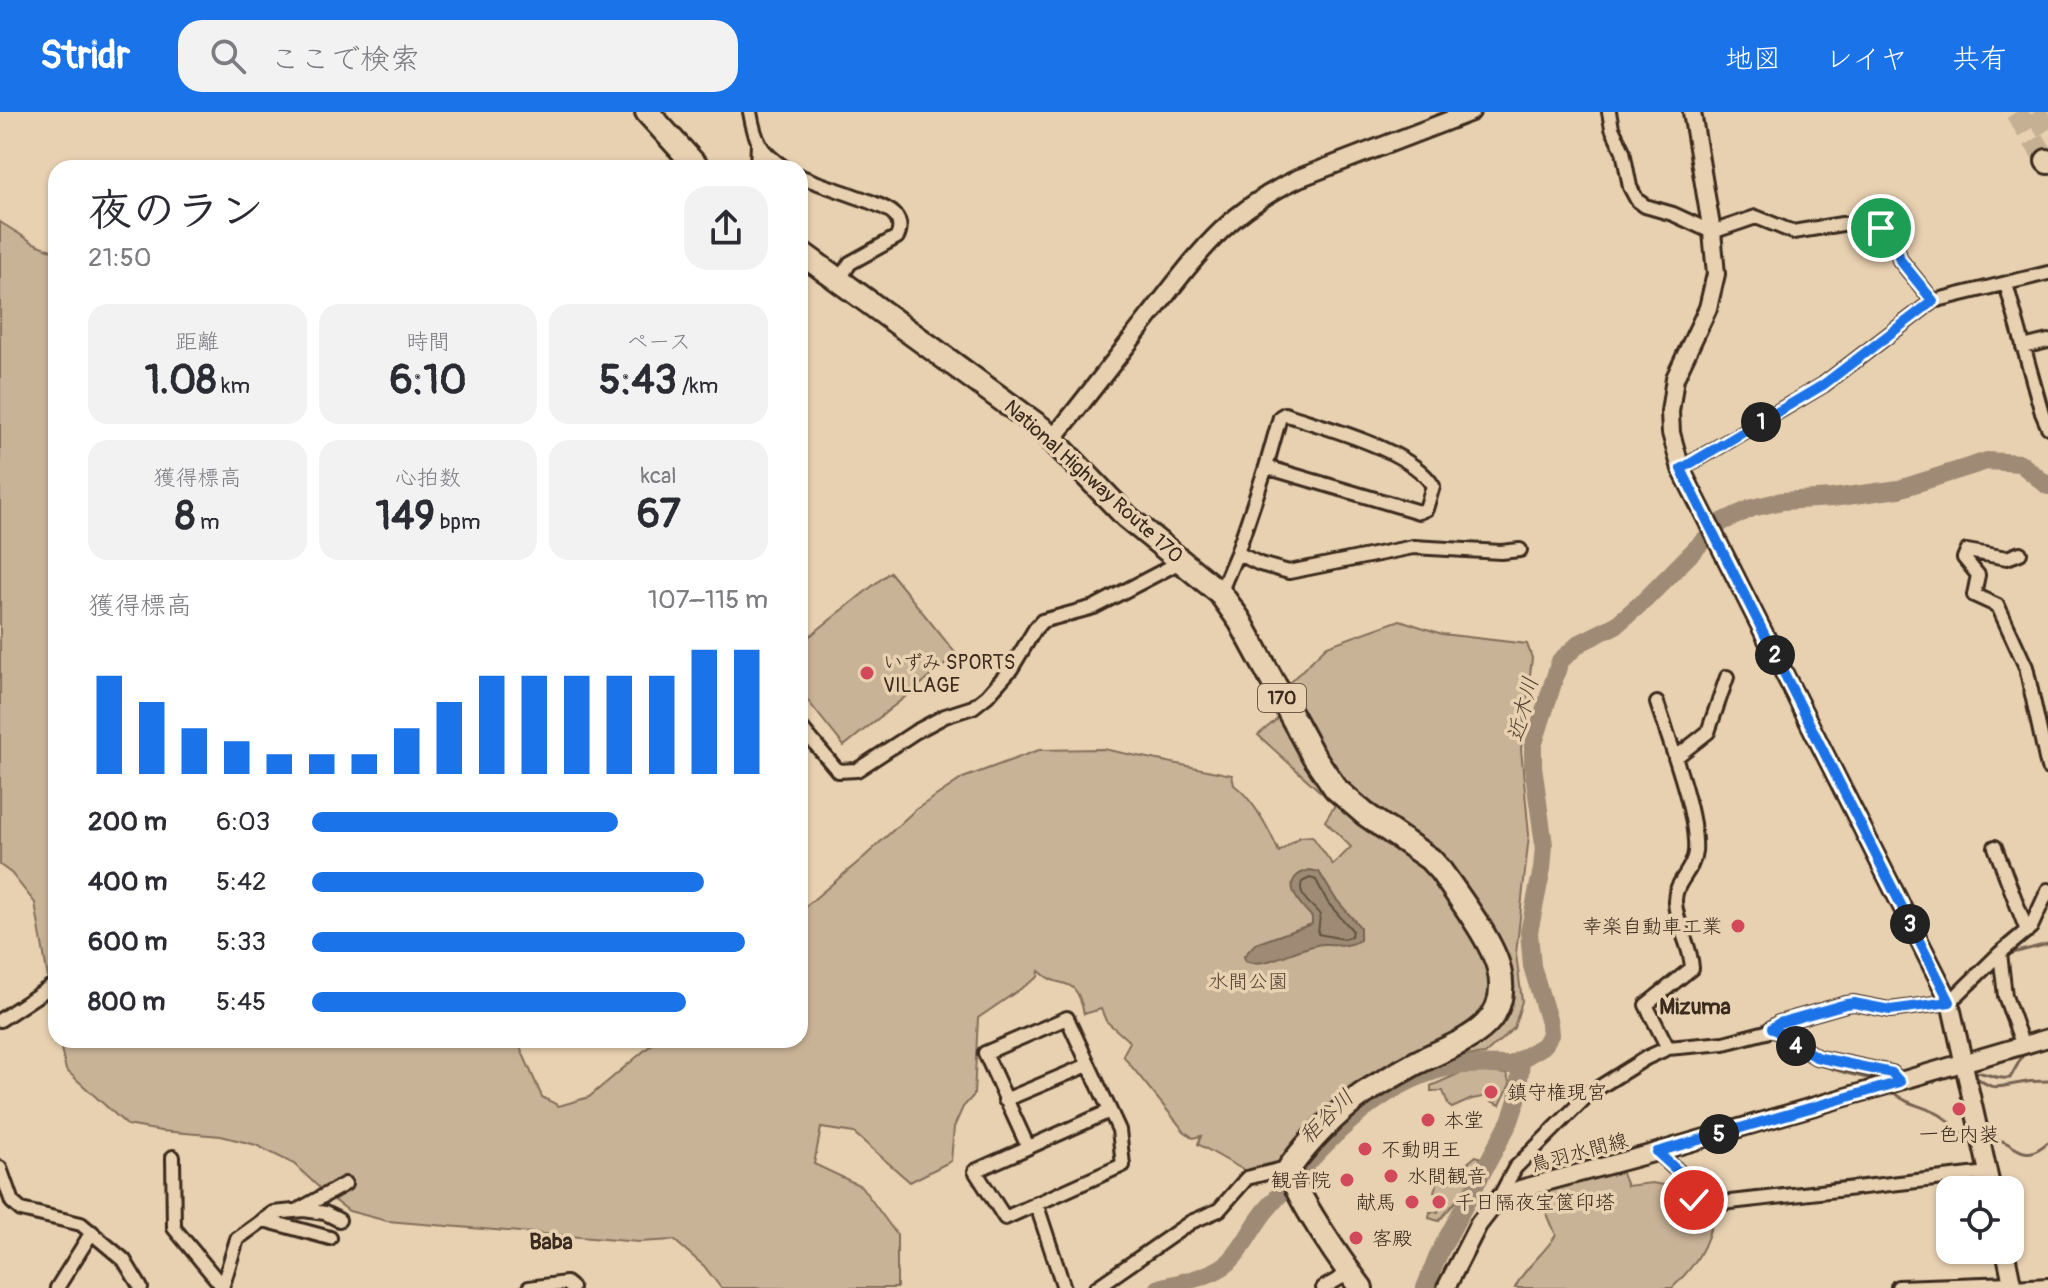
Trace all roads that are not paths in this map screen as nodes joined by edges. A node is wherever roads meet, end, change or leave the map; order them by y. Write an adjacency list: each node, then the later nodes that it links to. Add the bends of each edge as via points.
1 (647, 112): 7 (highway)
2 (750, 112): 6 (street)
3 (1471, 112): 20 (street, via 1299,178 1238,214 1203,247)
4 (1609, 112): 11 (street, via 1637,200)
5 (1692, 112): 11 (street)
6 (758, 143): 8 (street); 9 (street)
7 (691, 160)
8 (757, 160)
9 (771, 160)
10 (808, 179): 14 (street, via 888,209 899,223 897,237 850,263)
11 (1712, 232): 16 (street, via 1756,217 1793,232 1864,223 1881,228 1894,238 1900,260); 22 (street, via 1714,289 1671,397 1671,433)
12 (808, 258): 14 (highway, National Highway Route 170 / 170)
13 (2048, 273): 15 (street)
14 (839, 280): 20 (highway, National Highway Route 170 / 170)
15 (2006, 284): 16 (street); 18 (street)
16 (1933, 301): 22 (street, via 1823,385)
17 (2048, 341): 18 (street)
18 (2023, 347): 19 (street)
19 (2048, 427)
20 (1053, 439): 26 (highway, National Highway Route 170 / 170, via 1127,517)
21 (1266, 467): 21 (street, via 1285,414 1370,444 1414,466 1433,486 1426,509 1419,512); 24 (street)
22 (1681, 469): 38 (street)
23 (1520, 550): 24 (street, via 1413,547 1289,572)
24 (1237, 553): 27 (street)
25 (2020, 553): 32 (street, via 2007,558 1967,551 1964,558 1978,575 1974,595 1998,606 2026,667)
26 (1182, 561): 27 (highway, National Highway Route 170 / 170); 30 (street, via 1094,607 1042,621 987,696 915,732 857,770 838,771)
27 (1220, 593): 53 (highway, National Highway Route 170 / 170, via 1327,776 1347,800 1440,870 1499,964 1501,978 1499,1006 1474,1035 1359,1097)
28 (1727, 677): 31 (street, via 1708,732)
29 (1657, 703): 31 (street)
30 (808, 735)
31 (1675, 758): 43 (street, via 1693,828 1691,868 1675,892 1692,968 1646,1005)
32 (2048, 768)
33 (1995, 847): 35 (street)
34 (2048, 890): 35 (street)
35 (2027, 931): 36 (street)
36 (2000, 953): 38 (street); 42 (street, via 2005,996)
37 (48, 988): 39 (street)
38 (1950, 1002): 40 (street, via 1890,1010 1846,1004); 44 (street)
39 (0, 1020)
40 (1772, 1028): 43 (street, via 1724,1043); 46 (street, via 1816,1057 1892,1073)
41 (2048, 1038): 42 (street, 鳥羽水間線)
42 (2023, 1046): 44 (street, 鳥羽水間線)
43 (1668, 1048): 57 (street, via 1590,1093 1515,1168)
44 (1964, 1063): 46 (street, 鳥羽水間線); 54 (street)
45 (1088, 1065): 47 (street); 47 (street, via 1067,1018 985,1053); 48 (street)
46 (1900, 1082): 50 (street, 鳥羽水間線)
47 (1005, 1100): 49 (street)
48 (1110, 1111): 49 (street); 58 (street, via 1119,1130 1123,1165)
49 (1028, 1147): 58 (street, via 975,1171 1005,1218)
50 (1657, 1152): 56 (street, via 1680,1173 1694,1200 1704,1205); 57 (street, 鳥羽水間線)
51 (173, 1157): 68 (street, via 174,1228)
52 (0, 1168): 62 (street, via 12,1202 21,1210 81,1224)
53 (1289, 1170): 65 (highway); 75 (street, via 1247,1178 1219,1210 1191,1222)
54 (1989, 1176)
55 (345, 1184): 59 (street)
56 (1936, 1186)
57 (1499, 1198): 77 (street, via 1464,1248)
58 (1036, 1203): 74 (street)
59 (297, 1210): 60 (street, via 273,1213); 61 (street)
60 (264, 1220): 63 (street); 68 (street, via 237,1239)
61 (339, 1220)
62 (92, 1232): 70 (street); 71 (street, via 124,1260)
63 (330, 1238)
64 (2008, 1264): 67 (street)
65 (1355, 1280): 76 (street)
66 (2048, 1285): 67 (street)
67 (2013, 1286): 69 (street)
68 (222, 1287)
69 (1898, 1287)
70 (57, 1288)
71 (141, 1288)
72 (529, 1288): 73 (street, via 566,1283)
73 (572, 1288)
74 (1064, 1288)
75 (1096, 1288)
76 (1323, 1288)
77 (1446, 1288)

